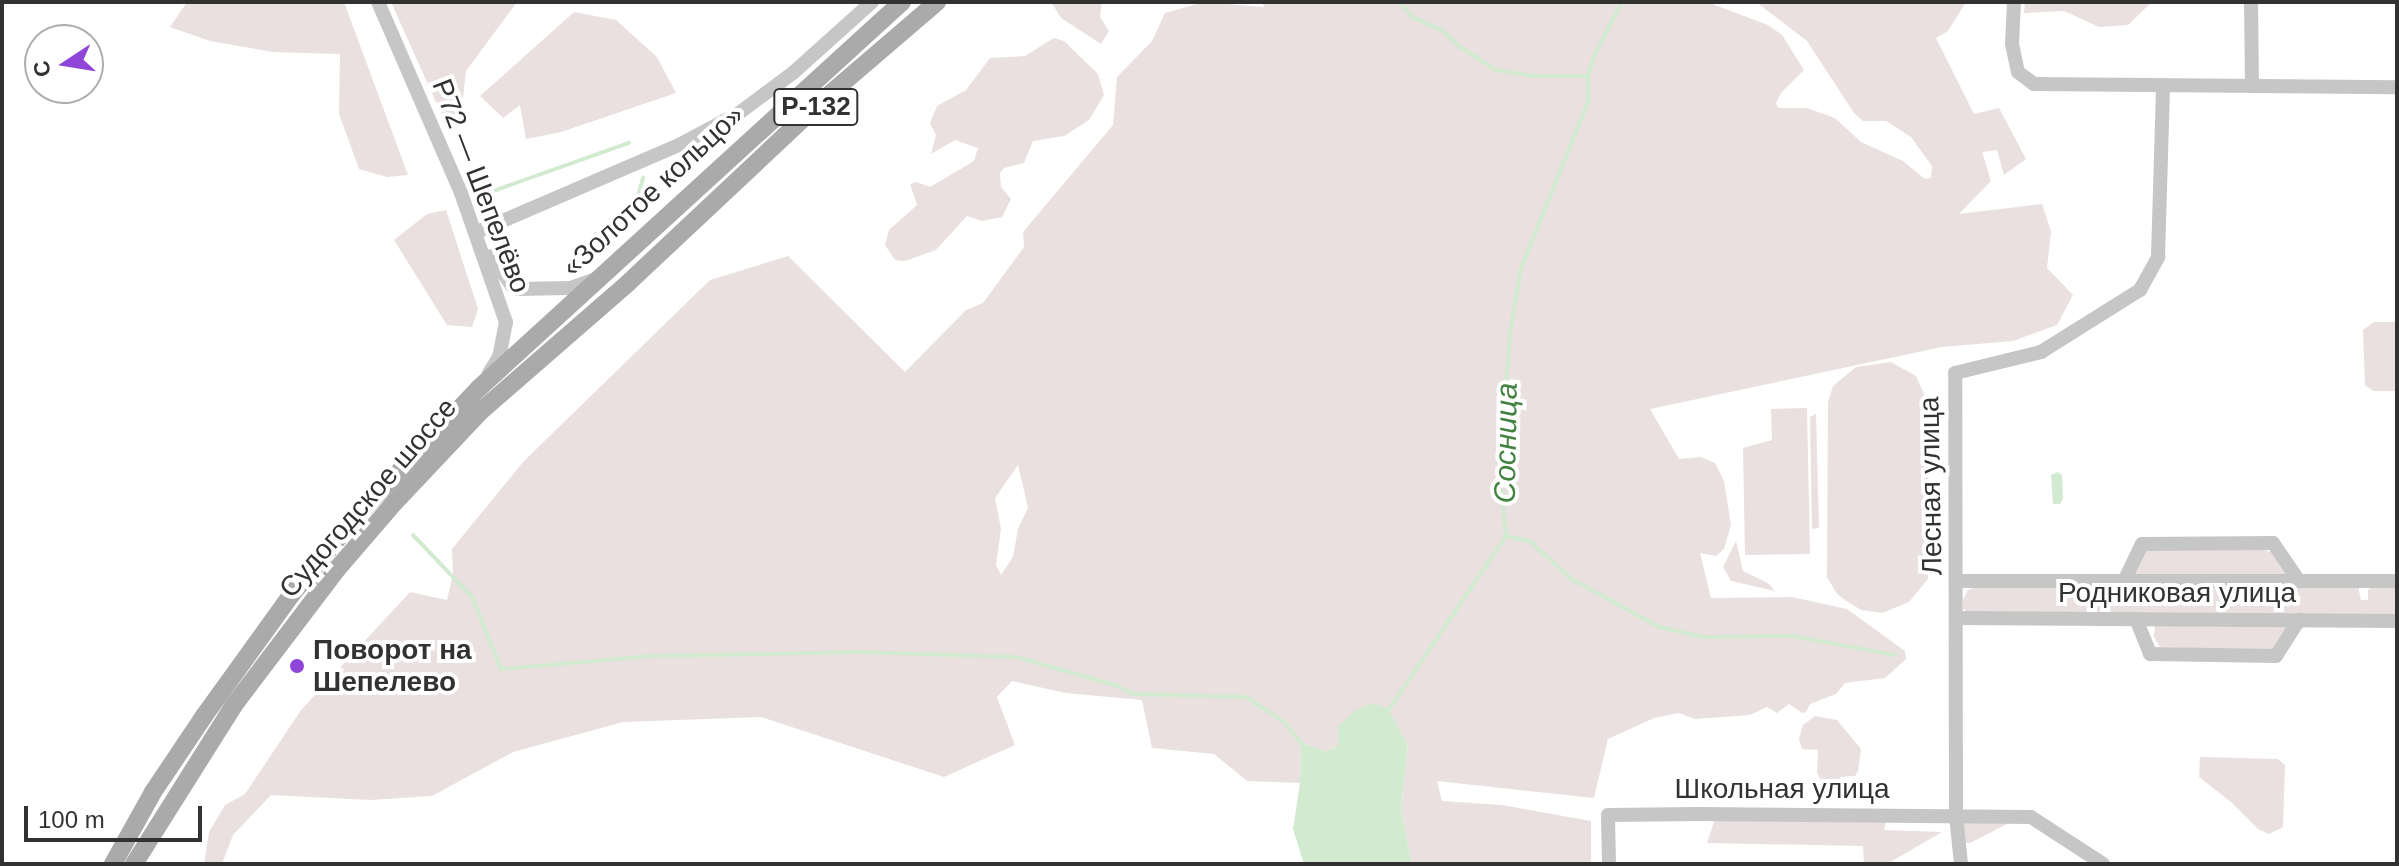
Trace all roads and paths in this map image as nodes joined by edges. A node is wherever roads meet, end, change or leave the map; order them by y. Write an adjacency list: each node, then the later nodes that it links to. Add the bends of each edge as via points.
1 (378, 2): 11 (street, Р72 — Шепелёво)
2 (872, 2): 11 (street, via 739,113 681,144)
3 (902, 2): 12 (main road, «Золотое кольцо» / Р-132)
4 (937, 2): 10 (main road, «Золотое кольцо» / Р-132)
5 (2014, 2): 7 (street, via 2012,44 2018,72 2034,84)
6 (2251, 2): 8 (street)
7 (2163, 85): 8 (street); 14 (street, Лесная улица, via 2158,257 2140,290 2041,352 1955,373)
8 (2252, 85): 9 (street)
9 (2397, 87)
10 (700, 216): 24 (main road, Судогодское шоссе / Р-132, via 481,411 395,502 234,705)
11 (477, 232): 12 (street, via 497,268 518,289 570,288); 13 (street, Р72 — Шепелёво, via 506,322 499,357)
12 (602, 277): 13 (main road, «Золотое кольцо» / Р-132)
13 (478, 389): 23 (main road, Судогодское шоссе / Р-132, via 353,520 292,594 153,792)
14 (1958, 581): 15 (street, Родниковая улица); 18 (street, Лесная улица)
15 (2124, 581): 16 (street, Родниковая улица); 16 (street, via 2142,544 2273,543)
16 (2299, 581): 17 (street, Родниковая улица)
17 (2397, 581)
18 (1957, 618): 19 (street, Родниковая улица); 22 (street, Лесная улица)
19 (2136, 619): 20 (street, Родниковая улица); 20 (street, via 2150,654 2276,656)
20 (2299, 620): 21 (street, Родниковая улица)
21 (2397, 621)
22 (1956, 816): 25 (street, Школьная улица, via 1608,815); 26 (street, Лесная улица); 27 (street, Школьная улица, via 2031,817)
23 (113, 864)
24 (134, 864)
25 (1609, 864)
26 (1961, 864)
27 (2103, 864)

